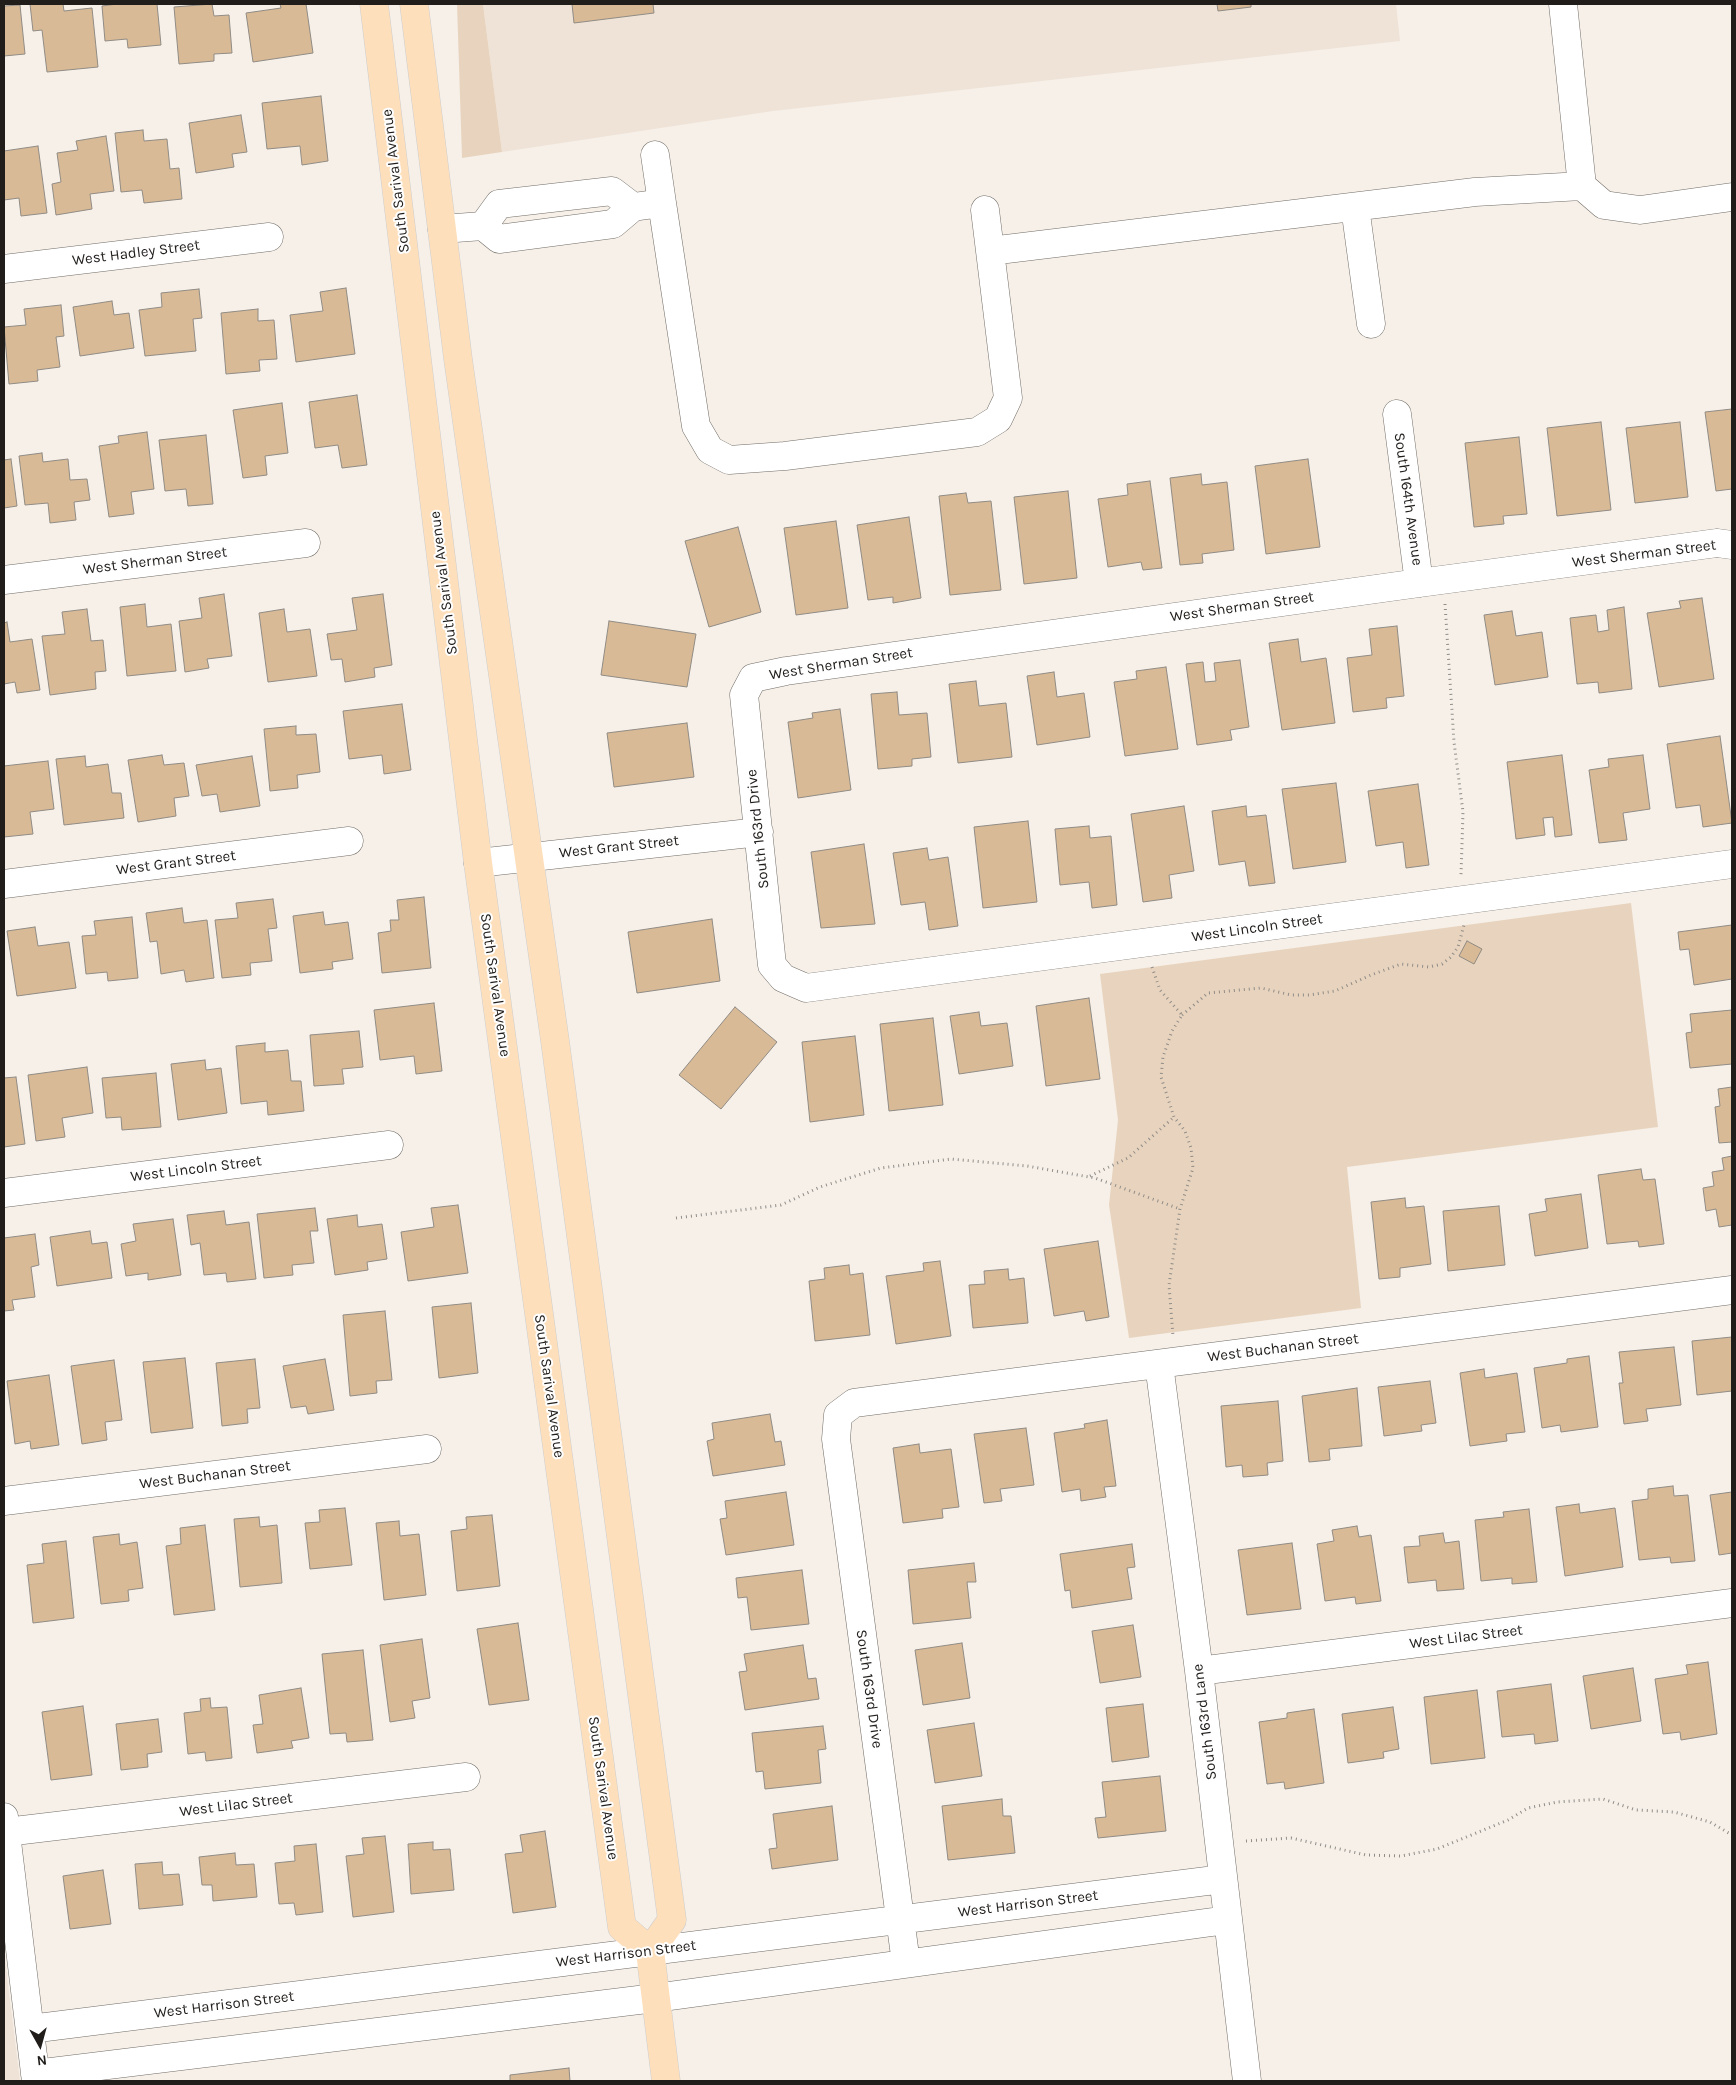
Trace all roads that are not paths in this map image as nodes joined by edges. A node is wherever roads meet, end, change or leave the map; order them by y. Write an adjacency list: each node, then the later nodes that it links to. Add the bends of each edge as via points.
1 (374, 4): 5 (main road, South Sarival Avenue)
2 (414, 4): 4 (main road)
3 (1563, 4): 7 (street)
4 (421, 66): 5 (main road); 15 (main road)
5 (383, 70): 30 (main road, South Sarival Avenue)
6 (655, 155): 10 (street)
7 (1582, 186): 8 (street, via 1604,205 1640,210); 12 (street, via 1475,192)
8 (1732, 197)
9 (552, 198): 11 (street, via 612,191); 14 (street, via 499,204); 16 (street)
10 (662, 203): 11 (street); 18 (street, via 696,426 710,450 729,460 977,432 998,419 1008,398)
11 (633, 207): 16 (street, via 613,224)
12 (1355, 207): 18 (street); 20 (street)
13 (985, 210): 18 (street)
14 (483, 226): 15 (street); 16 (street, via 499,239)
15 (442, 229): 29 (main road)
16 (557, 231)
17 (269, 237): 19 (street, West Hadley Street)
18 (990, 251)
19 (4, 269)
20 (1371, 324)
21 (1397, 414): 25 (street, South 164th Avenue)
22 (306, 543): 24 (street, West Sherman Street)
23 (1732, 545): 25 (street, West Sherman Street, via 1717,543)
24 (4, 580)
25 (1419, 583): 26 (street, West Sherman Street)
26 (753, 678): 27 (street, South 163rd Drive, via 744,695)
27 (759, 832): 29 (street, West Grant Street); 33 (street, South 163rd Drive, via 772,965)
28 (349, 841): 32 (street, West Grant Street)
29 (528, 857): 30 (street, West Grant Street); 48 (main road, via 672,1920)
30 (478, 863): 48 (main road, South Sarival Avenue, via 622,1927)
31 (1732, 864): 33 (street, West Lincoln Street, via 806,988)
32 (4, 884)
33 (783, 978)
34 (389, 1145): 35 (street, West Lincoln Street)
35 (4, 1193)
36 (1732, 1290): 37 (street, West Buchanan Street)
37 (1167, 1363): 38 (street, West Buchanan Street, via 854,1403); 42 (street, South 163rd Lane)
38 (838, 1415): 46 (street, South 163rd Drive, via 836,1439)
39 (427, 1449): 40 (street, West Buchanan Street)
40 (4, 1501)
41 (1732, 1603): 42 (street, West Lilac Street)
42 (1199, 1672): 45 (street, South 163rd Lane)
43 (466, 1777): 44 (street, West Lilac Street)
44 (5, 1825): 51 (street)
45 (1223, 1879): 46 (street, West Harrison Street); 47 (street, South 163rd Lane)
46 (900, 1920): 48 (street, West Harrison Street); 49 (street, South 163rd Drive)
47 (1227, 1920): 49 (street); 55 (street, South 163rd Lane)
48 (650, 1951): 50 (main road); 52 (street, West Harrison Street)
49 (906, 1963): 50 (street)
50 (655, 1998): 53 (street); 54 (main road)
51 (15, 2000): 52 (street)
52 (30, 2029): 53 (street)
53 (36, 2078)
54 (666, 2081)
55 (1247, 2081)

